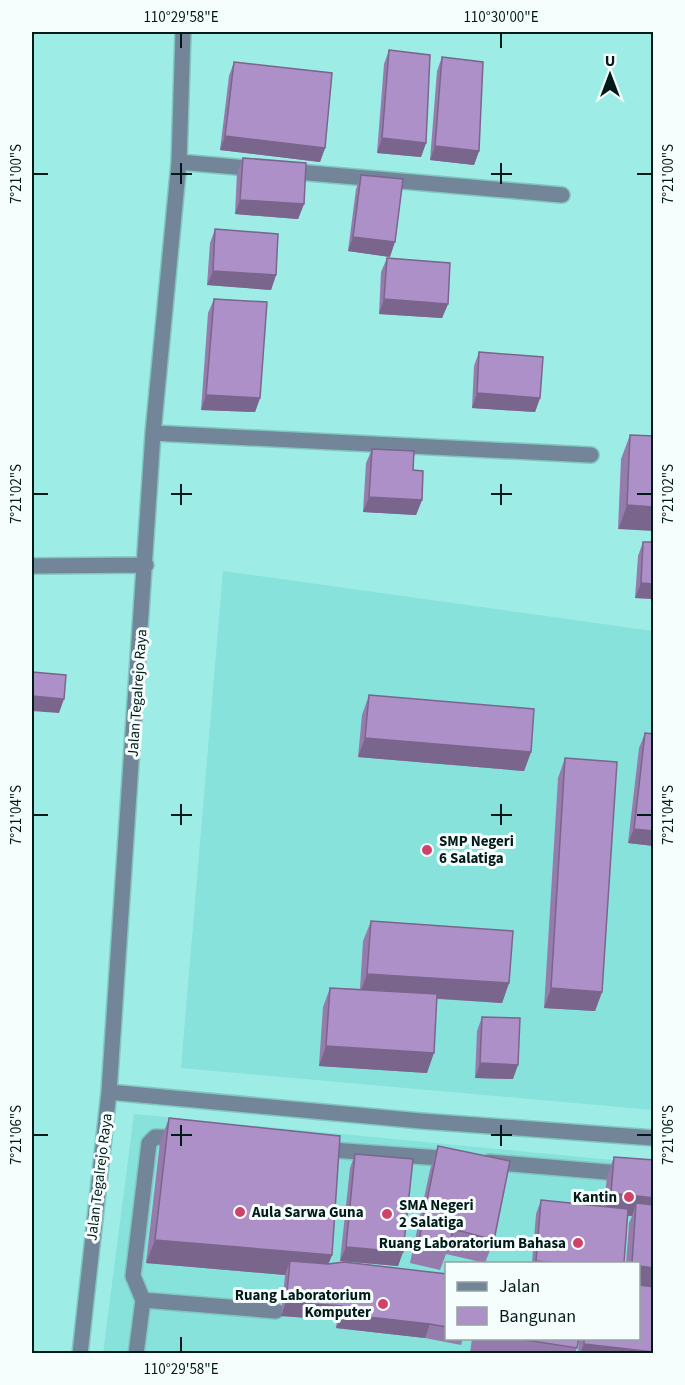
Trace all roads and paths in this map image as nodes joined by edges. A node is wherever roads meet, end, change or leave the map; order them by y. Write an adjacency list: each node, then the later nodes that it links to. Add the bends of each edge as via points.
1 (183, 32): 2 (street, Jalan Tegalrejo Raya)
2 (178, 162): 3 (street); 4 (street, Jalan Tegalrejo Raya)
3 (562, 195)
4 (153, 433): 5 (street); 6 (street, Jalan Tegalrejo Raya)
5 (591, 454)
6 (146, 565): 7 (street); 8 (street, Jalan Tegalrejo Raya)
7 (32, 566)
8 (109, 1092): 9 (street); 15 (street, Jalan Tegalrejo Raya)
9 (654, 1138)
10 (191, 1139): 13 (street, via 156,1137 149,1143 133,1276)
11 (308, 1148): 12 (street)
12 (654, 1176)
13 (143, 1300): 14 (street); 16 (street)
14 (276, 1311)
15 (80, 1353)
16 (136, 1353)

